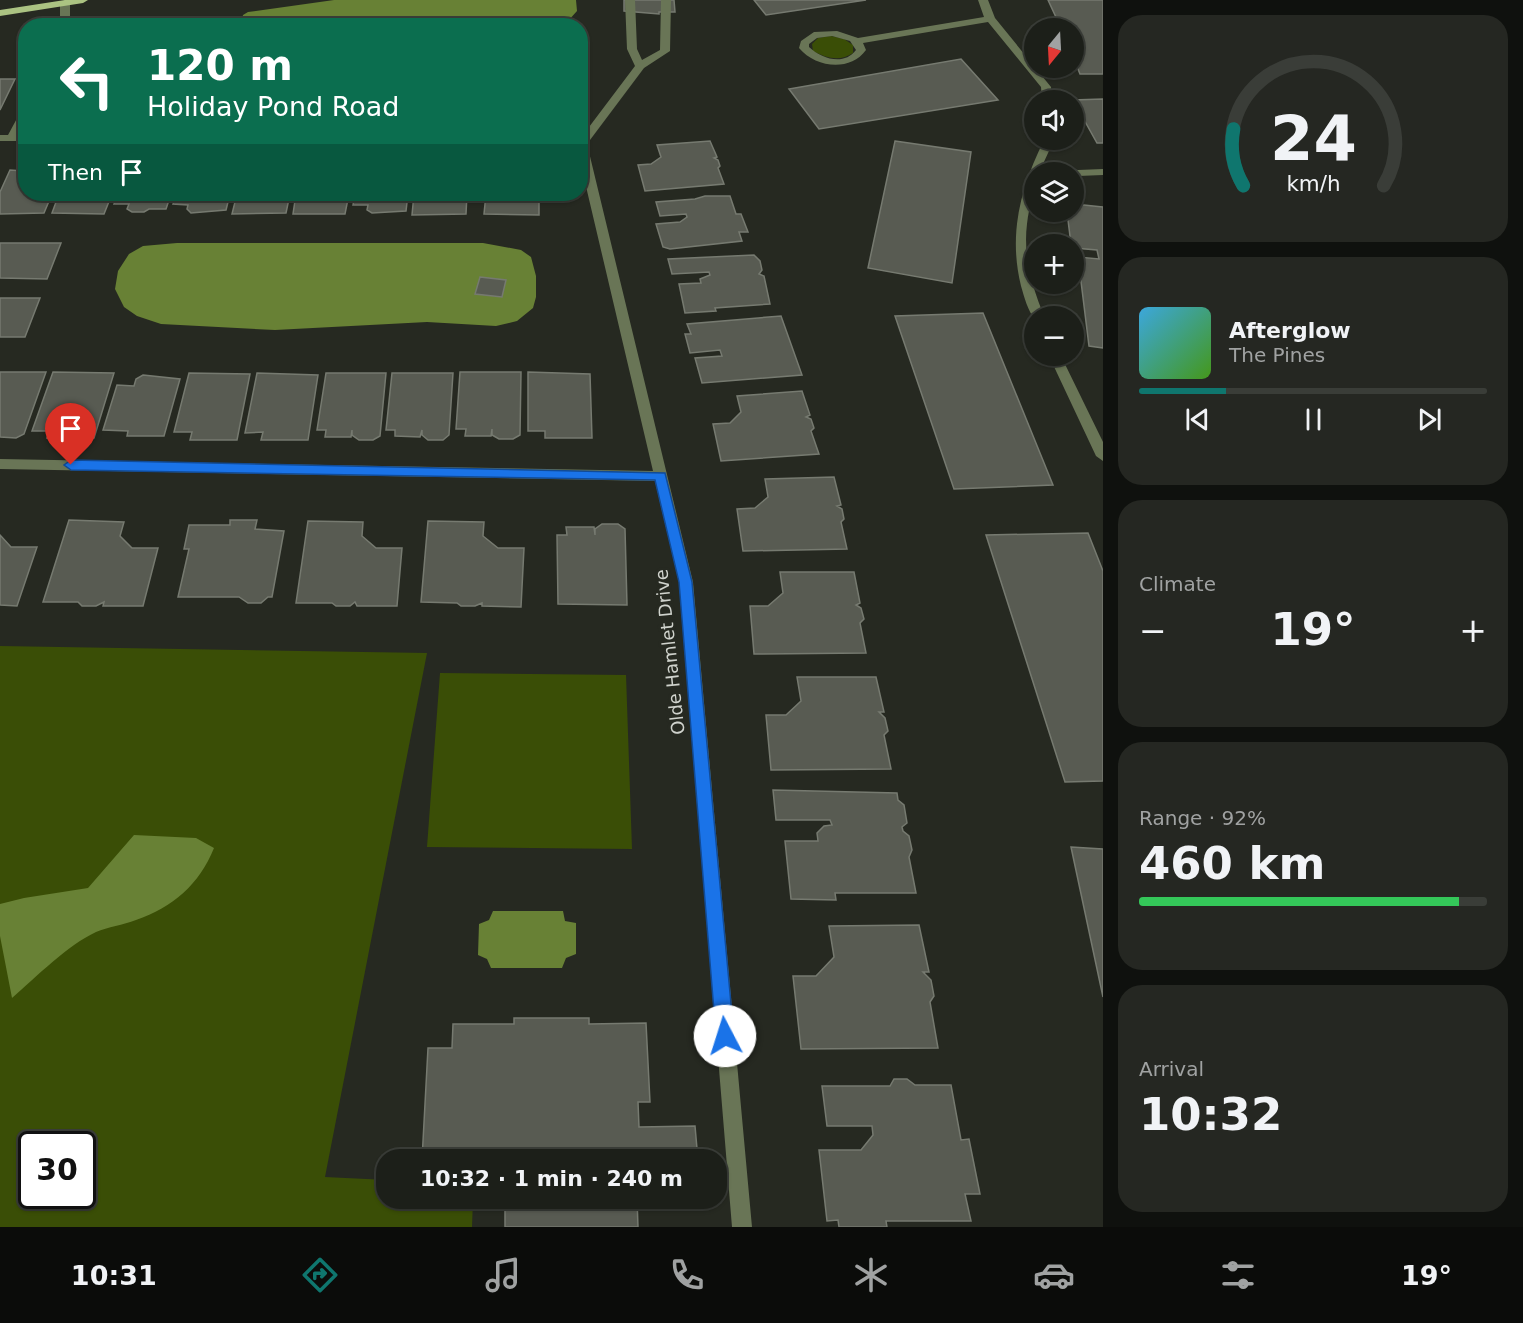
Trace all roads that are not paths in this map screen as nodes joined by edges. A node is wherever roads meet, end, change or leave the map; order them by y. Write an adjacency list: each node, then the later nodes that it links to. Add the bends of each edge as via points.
1 (83, 0): 5 (main road)
2 (630, 0): 10 (street, via 632,49)
3 (666, 0): 10 (street, Olde Hamlet Drive, via 665,51)
4 (983, 0): 8 (street)
5 (65, 3): 6 (main road); 7 (street)
6 (0, 14)
7 (65, 18)
8 (990, 19): 9 (street); 11 (street)
9 (857, 41): 9 (street, via 841,34 822,33 807,38 804,48 822,60 839,62 859,54)
10 (640, 66): 13 (street, Olde Hamlet Drive)
11 (1046, 90)
12 (18, 126): 15 (street)
13 (588, 135)
14 (0, 138): 15 (street)
15 (12, 138): 16 (street)
16 (18, 138)
17 (1103, 172): 19 (street)
18 (588, 173): 25 (street, Olde Hamlet Drive)
19 (1084, 173)
20 (1024, 206): 21 (street, via 1019,229 1027,291)
21 (1034, 306)
22 (1060, 366): 23 (street)
23 (1103, 456)
24 (0, 464): 25 (street)
25 (660, 476): 26 (street, Olde Hamlet Drive, via 686,582)
26 (741, 1227)

